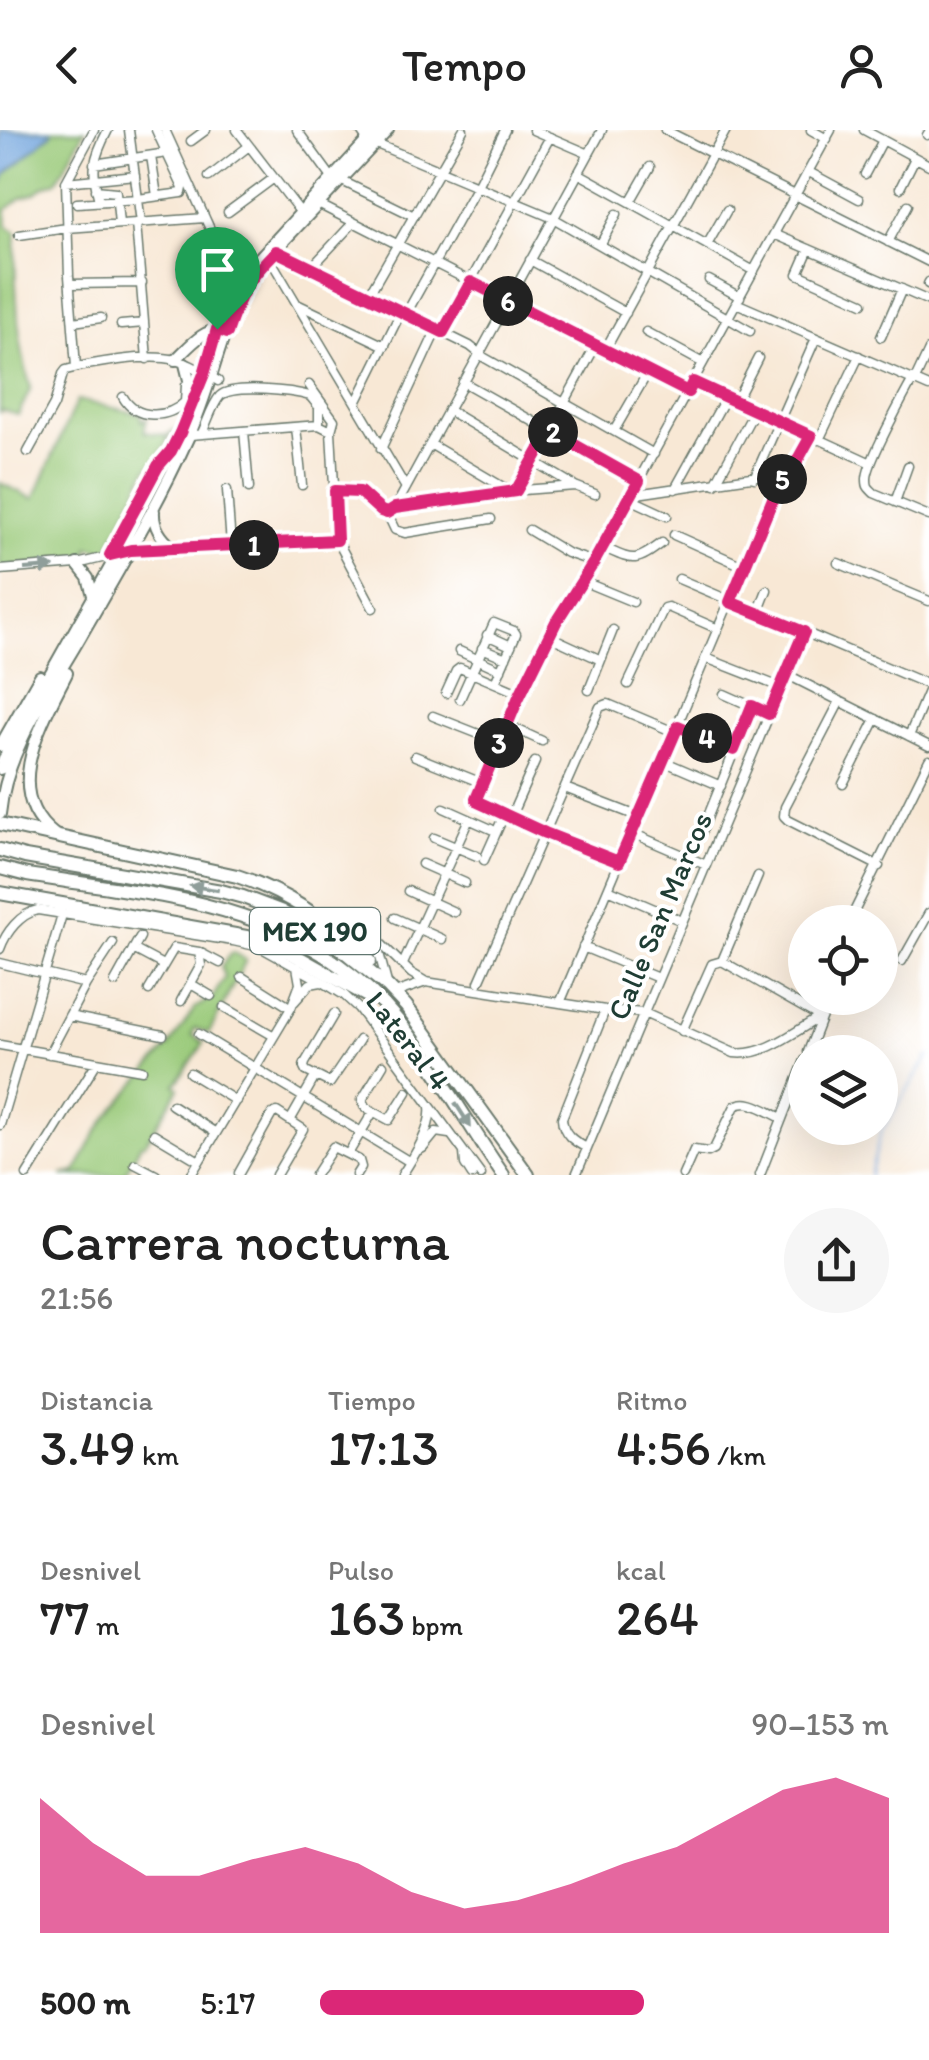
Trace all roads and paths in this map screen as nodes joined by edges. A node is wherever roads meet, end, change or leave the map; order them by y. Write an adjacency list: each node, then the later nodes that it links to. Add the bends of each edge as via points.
1 (94, 130): 43 (street)
2 (108, 130): 31 (street)
3 (130, 130): 30 (street)
4 (156, 130): 25 (street)
5 (166, 130): 63 (street)
6 (206, 130): 23 (street)
7 (237, 130): 24 (street)
8 (296, 130): 42 (street)
9 (376, 130): 21 (main road)
10 (388, 130): 21 (main road)
11 (463, 130): 34 (street)
12 (506, 130): 44 (street)
13 (532, 130): 20 (street)
14 (602, 130): 27 (street)
15 (665, 130): 26 (street)
16 (726, 130): 26 (street)
17 (810, 130): 19 (street)
18 (864, 130): 22 (street)
19 (829, 134): 35 (street)
20 (550, 137): 27 (street); 53 (street)
21 (368, 138): 34 (street); 42 (main road)
22 (883, 140): 29 (street); 37 (street)
23 (192, 141)
24 (250, 146): 39 (street); 40 (street)
25 (167, 153): 28 (street); 49 (street, via 183,192)
26 (713, 153): 47 (street); 68 (street)
27 (589, 154): 36 (street)
28 (152, 156): 30 (street); 49 (street)
29 (915, 158): 32 (street); 45 (street)
30 (133, 159): 31 (street); 38 (street)
31 (94, 164): 41 (street)
32 (929, 166)
33 (650, 167): 54 (street)
34 (440, 170): 44 (street); 62 (street)
35 (808, 172): 47 (street); 50 (street)
36 (578, 173): 54 (street); 64 (street)
37 (865, 174)
38 (135, 175): 41 (street); 51 (street)
39 (208, 177)
40 (274, 178): 59 (street); 60 (street)
41 (95, 179): 43 (street); 46 (street)
42 (336, 179): 56 (main road); 60 (main road); 62 (street)
43 (66, 182): 69 (street)
44 (477, 186): 53 (street); 80 (street)
45 (900, 188)
46 (96, 190): 48 (street); 52 (street)
47 (796, 195): 71 (street); 72 (street)
48 (116, 196): 51 (street); 52 (street); 67 (street)
49 (157, 196): 51 (street)
50 (859, 199)
51 (138, 200): 66 (street)
52 (99, 201): 55 (street)
53 (515, 202): 64 (street); 85 (street)
54 (630, 202): 68 (street)
55 (76, 203)
56 (318, 204): 65 (street); 77 (main road)
57 (908, 205): 72 (street)
58 (727, 210): 75 (street)
59 (228, 212)
60 (301, 212): 88 (main road)
61 (616, 214): 74 (street)
62 (414, 216): 73 (street)
63 (204, 218): 66 (street); 88 (street)
64 (553, 218): 74 (street); 78 (street)
65 (354, 222): 73 (street); 81 (street)
66 (138, 223): 67 (street); 87 (street)
67 (119, 224): 69 (street)
68 (674, 226): 75 (street); 83 (street)
69 (67, 228): 70 (street); 86 (street)
70 (19, 234)
71 (774, 234): 76 (street); 82 (street)
72 (888, 242): 79 (street)
73 (397, 245): 80 (street); 90 (street)
74 (600, 245): 83 (street)
75 (707, 245): 82 (street)
76 (809, 249): 89 (street); 94 (street, via 798,274)
77 (273, 254): 81 (street); 95 (street); 104 (main road, via 251,276)
78 (530, 260): 91 (street); 97 (street)
79 (929, 262)
80 (433, 263): 85 (street); 96 (street)
81 (311, 268): 90 (street)
82 (754, 271): 92 (street)
83 (648, 272): 97 (street); 99 (street)
84 (709, 280): 92 (street)
85 (471, 282): 91 (street); 103 (street)
86 (70, 284): 87 (street); 100 (street)
87 (142, 284): 101 (street)
88 (235, 284): 104 (main road)
89 (902, 290): 93 (street); 108 (street)
90 (368, 296): 96 (street)
91 (507, 300): 110 (street); 112 (street)
92 (738, 300): 99 (street); 107 (street)
93 (929, 301)
94 (863, 302)
95 (297, 304): 109 (street); 131 (street)
96 (403, 313): 103 (street); 109 (street)
97 (626, 313): 110 (street)
98 (101, 318): 100 (street)
99 (728, 319): 105 (street); 117 (street)
100 (73, 322): 118 (street)
101 (144, 323): 102 (street); 114 (street)
102 (121, 325)
103 (440, 330): 112 (street); 145 (street)
104 (222, 331): 116 (main road, via 209,330); 120 (main road)
105 (750, 331)
106 (646, 332): 117 (street)
107 (816, 338): 113 (street); 135 (street)
108 (881, 338)
109 (385, 346): 131 (street)
110 (601, 348): 119 (street); 132 (street)
111 (929, 350): 121 (street)
112 (479, 352): 122 (street); 132 (street)
113 (859, 356): 121 (street); 143 (street)
114 (147, 358): 116 (street); 118 (street)
115 (758, 358): 130 (street)
116 (180, 362): 120 (street); 128 (street, via 187,392 179,408 143,413); 129 (main road)
117 (704, 364): 123 (street)
118 (76, 368): 146 (street, via 63,374)
119 (648, 372): 126 (street); 141 (street)
120 (211, 377): 129 (main road); 142 (main road)
121 (914, 380): 125 (street); 149 (street)
122 (463, 382): 133 (street); 140 (street)
123 (693, 382): 126 (street); 127 (street)
124 (309, 385): 138 (street, via 334,420)
125 (929, 386)
126 (688, 392): 147 (street)
127 (726, 396): 130 (street); 160 (street)
128 (123, 397)
129 (194, 399): 179 (main road)
130 (736, 401): 134 (street)
131 (356, 403): 145 (street)
132 (565, 404): 140 (street); 141 (street)
133 (448, 410): 144 (street); 148 (street)
134 (755, 410): 135 (street); 154 (street)
135 (780, 422): 143 (street); 152 (street)
136 (319, 426): 137 (street); 138 (street); 142 (street, via 319,407 305,394 235,391 222,394)
137 (296, 427): 139 (street); 155 (street)
138 (332, 428): 161 (street)
139 (244, 431): 142 (street); 157 (street)
140 (550, 431): 148 (street); 153 (street)
141 (614, 431): 147 (street)
142 (196, 434): 166 (main road)
143 (815, 438): 149 (street); 151 (street)
144 (430, 444): 158 (street); 162 (street)
145 (380, 449): 158 (street)
146 (28, 452)
147 (654, 454): 153 (street)
148 (534, 459): 156 (street); 162 (street)
149 (871, 463): 165 (street, via 868,488)
150 (908, 466): 165 (street)
151 (788, 472): 152 (street); 183 (street)
152 (754, 478): 154 (street)
153 (639, 481): 164 (street)
154 (715, 484): 160 (street)
155 (302, 486)
156 (575, 486): 162 (street); 163 (street)
157 (249, 488)
158 (406, 488): 167 (street)
159 (227, 490): 175 (street)
160 (675, 490): 164 (street)
161 (335, 491): 167 (street, via 360,492 381,511); 173 (street)
162 (513, 491): 167 (street)
163 (595, 494)
164 (629, 496): 168 (street); 177 (street)
165 (895, 502): 169 (street)
166 (155, 505): 176 (main road, via 156,528); 178 (main road)
167 (391, 511): 170 (street, via 394,530 405,533)
168 (667, 516)
169 (929, 516)
170 (490, 519)
171 (529, 530): 180 (street)
172 (674, 534): 183 (street)
173 (337, 540): 175 (street); 192 (street)
174 (662, 542): 177 (street, via 636,559)
175 (231, 546): 176 (street)
176 (173, 548): 178 (street)
177 (602, 548): 180 (street)
178 (131, 550): 179 (street); 200 (main road)
179 (114, 554): 182 (street); 188 (main road)
180 (594, 562): 186 (street)
181 (838, 562): 189 (street)
182 (77, 564): 184 (street, one-way to 182); 188 (main road)
183 (745, 566): 191 (street)
184 (0, 570)
185 (679, 579): 191 (street)
186 (582, 581): 190 (street); 199 (street)
187 (767, 590): 193 (street)
188 (94, 593): 194 (main road)
189 (929, 600)
190 (633, 602)
191 (730, 602): 193 (street); 196 (street)
192 (373, 608)
193 (758, 613): 197 (street)
194 (80, 618): 211 (main road); 232 (main road)
195 (614, 630): 207 (street)
196 (718, 630): 205 (street); 213 (street, via 664,608)
197 (804, 632): 210 (street, Calle San Marcos); 214 (street)
198 (487, 635): 201 (street); 201 (street, via 494,623 514,630); 202 (street)
199 (549, 636): 207 (street); 218 (street)
200 (78, 640): 211 (main road); 254 (main road, via 22,770 30,810)
201 (511, 646): 204 (street)
202 (482, 648): 204 (street); 206 (street)
203 (459, 651): 206 (street)
204 (506, 658): 208 (street)
205 (706, 658): 215 (street); 227 (street)
206 (478, 660): 208 (street); 209 (street)
207 (601, 660): 216 (street)
208 (500, 670): 212 (street)
209 (472, 673): 212 (street); 217 (street, via 458,668); 220 (street)
210 (786, 674): 215 (street, Calle San Marcos); 221 (street)
211 (51, 678): 239 (main road); 245 (main road, via 4,783)
212 (495, 683): 218 (street)
213 (628, 684)
214 (929, 687): 229 (street)
215 (780, 688): 223 (street, Calle San Marcos)
216 (589, 690)
217 (446, 694)
218 (521, 694): 226 (street)
219 (724, 694): 222 (street)
220 (460, 699)
221 (840, 701): 225 (street); 261 (street, via 784,816)
222 (752, 706): 223 (street); 234 (street)
223 (769, 714): 260 (street, Calle San Marcos)
224 (433, 716): 231 (street)
225 (876, 719): 229 (street); 241 (street)
226 (507, 725): 230 (street); 231 (street)
227 (678, 726): 234 (street); 236 (street)
228 (667, 729): 243 (street, via 600,706)
229 (909, 736): 233 (street)
230 (542, 741)
231 (499, 742): 240 (street)
232 (0, 746)
233 (929, 746)
234 (734, 750): 242 (street)
235 (415, 756): 240 (street)
236 (662, 760): 242 (street); 252 (street)
237 (535, 762): 247 (street)
238 (928, 766): 261 (street)
239 (0, 768)
240 (482, 783): 247 (street, via 477,800)
241 (843, 784)
242 (720, 786): 253 (street)
243 (565, 788): 246 (street); 251 (street)
244 (444, 808): 248 (street)
245 (0, 814)
246 (632, 814)
247 (508, 815): 251 (street); 256 (street, via 481,858)
248 (469, 819): 250 (street); 256 (street)
249 (0, 824): 254 (highway)
250 (491, 828)
251 (545, 833): 258 (street); 301 (street)
252 (632, 833): 258 (street); 260 (street)
253 (700, 836)
254 (60, 837): 278 (highway, via 249,880)
255 (434, 838): 256 (street)
256 (457, 847): 263 (street)
257 (0, 850): 306 (highway, MEX 190, one-way to 257, via 316,932 243,897)
258 (619, 862): 266 (street)
259 (422, 864): 263 (street)
260 (706, 865): 276 (street, Calle San Marcos)
261 (878, 866): 270 (street)
262 (0, 868): 311 (highway, MEX 190, via 252,918 318,951)
263 (444, 874): 265 (street); 269 (street)
264 (758, 876): 288 (street)
265 (465, 884)
266 (608, 890): 276 (street); 285 (street)
267 (408, 891): 269 (street)
268 (0, 892): 271 (highway)
269 (433, 902): 272 (street); 277 (street)
270 (858, 905)
271 (58, 908): 275 (highway); 286 (street, via 32,910); 295 (street, via 61,918)
272 (454, 912)
273 (929, 913): 289 (street)
274 (395, 918): 277 (street)
275 (127, 921): 279 (street, Lateral 4); 311 (highway, via 252,938)
276 (682, 921): 297 (street, Calle San Marcos)
277 (421, 929): 282 (street); 292 (street)
278 (338, 930): 281 (street); 306 (highway)
279 (193, 935): 287 (street); 294 (street, Lateral 4, via 260,947)
280 (140, 937): 284 (street)
281 (374, 937): 292 (street); 306 (street)
282 (442, 939)
283 (113, 943): 302 (street)
284 (133, 948): 293 (street); 298 (street)
285 (583, 948): 297 (street); 309 (street)
286 (0, 949)
287 (194, 951): 291 (street); 293 (street, via 174,948); 303 (street, via 201,966)
288 (722, 961): 317 (street); 318 (street, via 712,964)
289 (902, 961)
290 (0, 963): 295 (street)
291 (220, 963)
292 (404, 964): 300 (street)
293 (163, 965): 305 (street)
294 (298, 967): 299 (street, Lateral 4); 304 (street)
295 (43, 973): 302 (street); 325 (street)
296 (242, 978): 310 (street)
297 (658, 978): 314 (street, Calle San Marcos)
298 (115, 982)
299 (324, 982): 304 (street); 337 (street, Lateral 4, via 358,1008)
300 (426, 982): 306 (street); 309 (street)
301 (479, 982)
302 (86, 984): 316 (street)
303 (190, 984): 307 (street); 308 (street)
304 (303, 986): 310 (street)
305 (149, 990)
306 (391, 990): 354 (highway, MEX 190)
307 (211, 996)
308 (181, 1001)
309 (560, 1003): 313 (street)
310 (292, 1005): 322 (street)
311 (385, 1006): 365 (highway, MEX 190, one-way to 365)
312 (224, 1007): 322 (street)
313 (605, 1010): 314 (street); 348 (street, via 562,1118 572,1140)
314 (644, 1012): 318 (street); 348 (street, Calle San Marcos)
315 (334, 1014): 332 (street, via 304,1068)
316 (69, 1016): 320 (street); 326 (street)
317 (820, 1017): 318 (street, via 749,1054); 321 (street)
318 (682, 1031)
319 (198, 1034): 329 (street)
320 (163, 1035)
321 (814, 1035)
322 (274, 1036): 329 (street)
323 (359, 1040): 332 (street, via 334,1081)
324 (0, 1045): 325 (street)
325 (23, 1049): 326 (street); 342 (street)
326 (49, 1054): 327 (street)
327 (97, 1062): 330 (street); 356 (street)
328 (383, 1065): 339 (street, via 362,1100)
329 (255, 1068): 334 (street); 335 (street)
330 (142, 1070)
331 (190, 1073): 335 (street)
332 (316, 1077): 334 (street)
333 (408, 1092): 339 (street, via 389,1120)
334 (304, 1097): 341 (street); 343 (street)
335 (236, 1100): 345 (street)
336 (788, 1103): 340 (street)
337 (429, 1104): 344 (street); 347 (street, Lateral 4)
338 (172, 1105): 345 (street)
339 (373, 1112): 343 (street)
340 (782, 1118): 367 (street, via 740,1102 714,1149 694,1150); 368 (street)
341 (291, 1119): 355 (street, via 274,1112); 359 (street, via 302,1132)
342 (0, 1126)
343 (361, 1132): 350 (street); 352 (street)
344 (430, 1132): 347 (street); 352 (street)
345 (216, 1133): 351 (street)
346 (154, 1134): 351 (street)
347 (452, 1135): 349 (street, Lateral 4)
348 (587, 1148): 366 (street, Calle San Marcos)
349 (464, 1153): 363 (street); 364 (street, Lateral 4)
350 (348, 1154): 360 (street, via 330,1149); 361 (street, via 362,1163)
351 (199, 1161): 358 (street)
352 (410, 1162): 362 (street)
353 (135, 1164): 357 (street)
354 (528, 1171)
355 (238, 1174)
356 (26, 1175)
357 (156, 1175)
358 (191, 1175)
359 (276, 1175)
360 (315, 1175)
361 (356, 1175)
362 (402, 1175)
363 (472, 1175)
364 (481, 1175)
365 (502, 1175)
366 (576, 1175)
367 (682, 1175)
368 (760, 1175)

